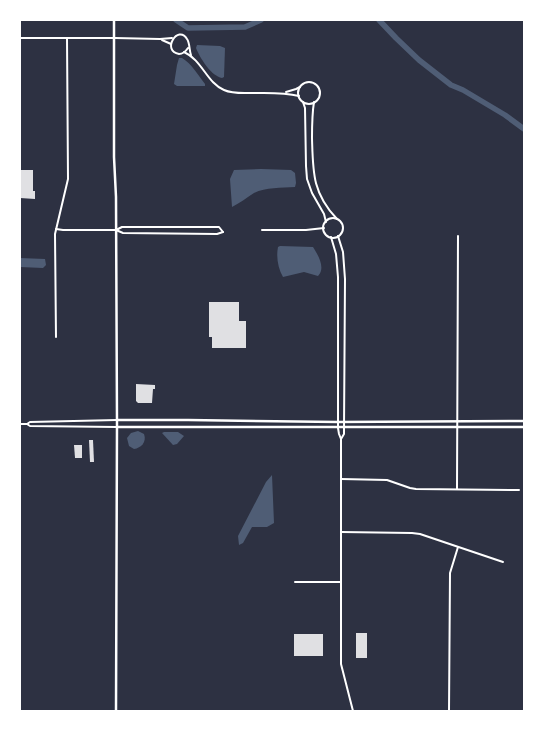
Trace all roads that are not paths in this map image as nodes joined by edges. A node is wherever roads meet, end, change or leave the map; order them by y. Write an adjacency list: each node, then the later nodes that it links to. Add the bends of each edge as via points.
1 (114, 20): 5 (main road)
2 (174, 37): 6 (street); 7 (street); 8 (street, via 185,37 189,42)
3 (20, 38): 4 (street)
4 (67, 38): 5 (street); 19 (street, via 68,179)
5 (115, 38): 6 (street); 20 (main road)
6 (160, 39): 7 (street)
7 (171, 44): 9 (street, via 176,52)
8 (188, 48): 9 (street); 10 (street)
9 (184, 52): 10 (street)
10 (192, 57): 12 (street, via 212,81 228,92)
11 (300, 86): 12 (street); 13 (street); 15 (street, via 309,82 318,87 319,97)
12 (284, 93): 13 (street)
13 (299, 96): 14 (street)
14 (303, 102): 15 (street); 17 (street, via 307,179)
15 (314, 102): 16 (street, via 314,179)
16 (337, 219): 17 (street, via 331,218); 22 (street, via 343,228)
17 (326, 222): 18 (street)
18 (324, 228): 21 (street); 24 (street)
19 (56, 229): 20 (street); 25 (street)
20 (116, 230): 20 (street, via 123,233 223,232 219,227 122,227); 26 (main road)
21 (262, 230)
22 (338, 236): 24 (street); 30 (street, via 345,279)
23 (458, 236): 27 (street)
24 (331, 237): 29 (street, via 338,267)
25 (56, 337)
26 (117, 420): 29 (main road); 32 (street); 33 (main road)
27 (457, 421): 28 (main road); 30 (main road); 37 (street)
28 (524, 421)
29 (338, 422): 30 (main road); 35 (street)
30 (344, 422): 36 (street)
31 (20, 424): 32 (street)
32 (26, 424): 33 (street)
33 (117, 427): 35 (main road); 47 (main road)
34 (524, 427): 37 (main road)
35 (338, 428): 36 (main road); 38 (street)
36 (344, 428): 37 (main road); 38 (street)
37 (457, 428): 40 (street)
38 (341, 439): 39 (street)
39 (341, 479): 40 (street, via 387,480 416,489); 42 (street)
40 (457, 489): 41 (street)
41 (519, 490)
42 (341, 532): 43 (street, via 420,534); 46 (street)
43 (458, 547): 44 (street); 49 (street, via 450,573)
44 (503, 562)
45 (295, 582): 46 (street)
46 (341, 582): 48 (street, via 341,664)
47 (116, 711)
48 (353, 711)
49 (449, 711)

